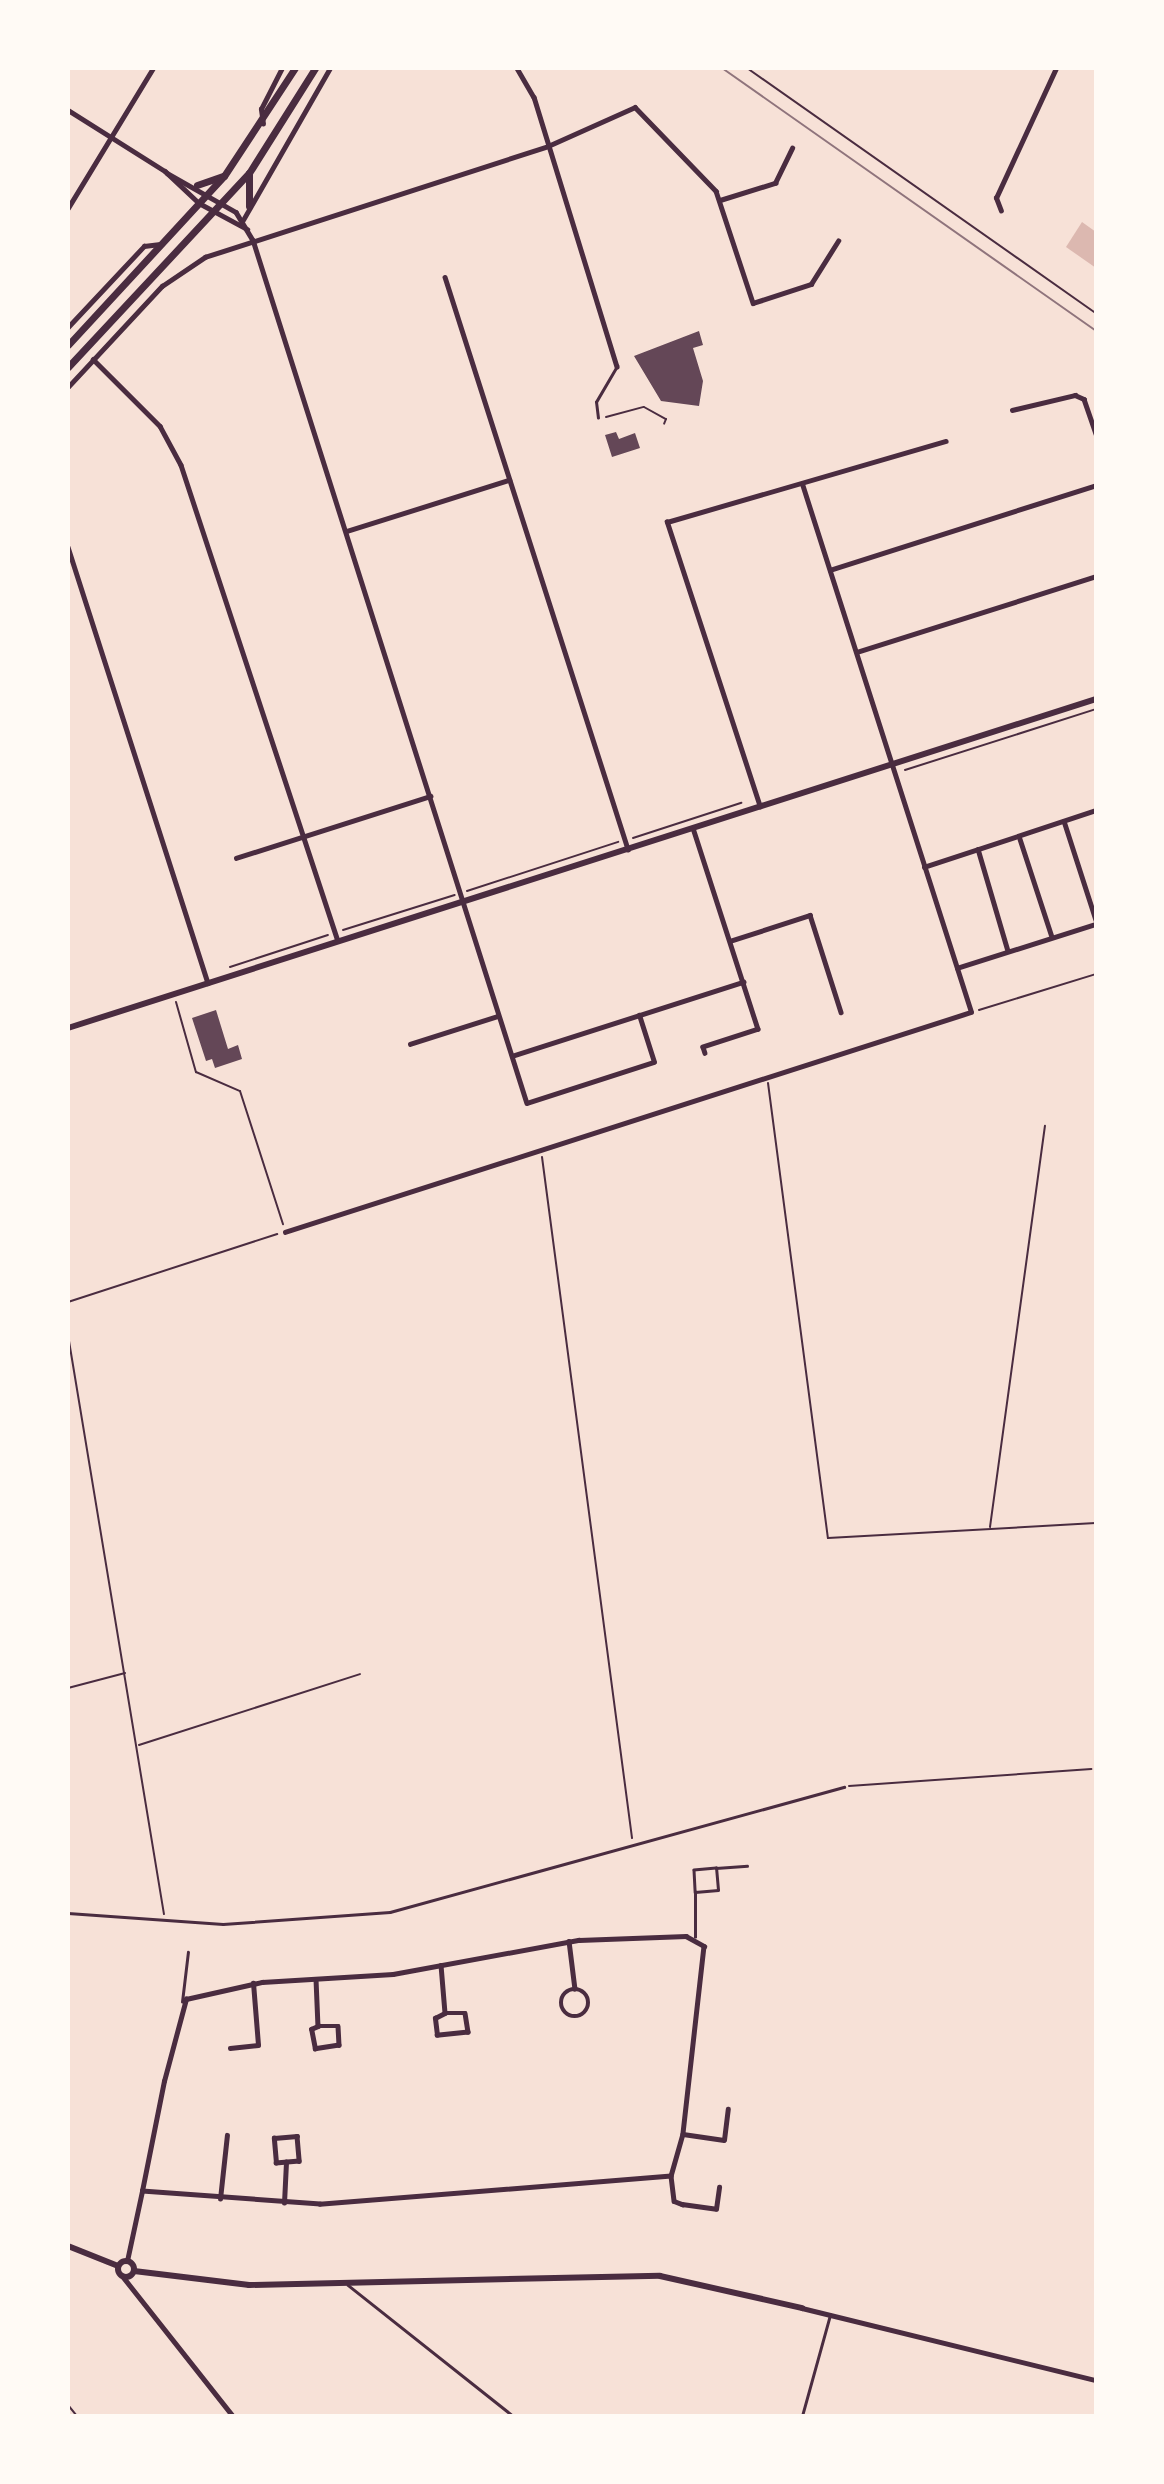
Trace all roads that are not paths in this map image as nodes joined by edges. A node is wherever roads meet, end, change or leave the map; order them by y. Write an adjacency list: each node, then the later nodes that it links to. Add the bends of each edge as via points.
1 (153, 68): 10 (street)
2 (282, 68): 9 (street, via 261,109)
3 (295, 68): 9 (main road)
4 (316, 68): 14 (main road)
5 (330, 68): 21 (street)
6 (517, 68): 11 (street)
7 (1056, 68): 23 (street, via 996,198)
8 (68, 110): 10 (street)
9 (263, 124): 15 (main road)
10 (113, 136): 13 (street); 22 (street)
11 (548, 146): 18 (street, via 635,107); 27 (street); 34 (street)
12 (792, 148): 18 (street, via 775,183)
13 (167, 173): 16 (street); 19 (street)
14 (249, 173): 20 (main road); 21 (main road)
15 (224, 176): 16 (main road); 17 (main road)
16 (197, 185): 17 (street)
17 (209, 193): 19 (main road); 20 (street)
18 (720, 200): 28 (street, via 753,303 811,284)
19 (199, 203): 24 (street); 29 (main road)
20 (223, 203): 24 (main road); 25 (street)
21 (248, 206): 25 (street)
22 (68, 208)
23 (1001, 211)
24 (214, 213): 26 (street); 35 (main road)
25 (243, 220): 26 (street)
26 (248, 229): 27 (street)
27 (253, 240): 33 (street, via 205,257 162,286); 44 (street)
28 (838, 241)
29 (161, 244): 31 (street, via 144,246); 32 (main road)
30 (444, 277): 41 (street)
31 (68, 327)
32 (68, 345)
33 (93, 359): 36 (street); 57 (street, via 146,409 181,465)
34 (617, 366): 38 (lane, via 596,402)
35 (68, 368)
36 (68, 387)
37 (1012, 410): 39 (street, via 1075,395 1084,399)
38 (598, 418)
39 (1096, 434)
40 (945, 441): 42 (street)
41 (510, 480): 44 (street); 58 (street)
42 (802, 484): 46 (street); 52 (street, via 667,522)
43 (1096, 485): 46 (street)
44 (347, 531): 51 (street)
45 (68, 547): 70 (street)
46 (830, 570): 48 (street)
47 (1096, 576): 48 (street)
48 (857, 652): 50 (street)
49 (1096, 699): 50 (street)
50 (893, 765): 52 (street); 61 (street)
51 (430, 796): 57 (street); 62 (street)
52 (760, 807): 55 (street)
53 (1096, 810): 54 (street)
54 (1064, 821): 56 (street); 63 (street)
55 (693, 828): 58 (street); 65 (street)
56 (1019, 836): 59 (street); 64 (street)
57 (302, 837): 60 (street); 66 (street)
58 (628, 849): 62 (street)
59 (978, 849): 61 (street); 67 (street)
60 (236, 858)
61 (924, 867): 68 (street)
62 (464, 901): 66 (street); 73 (street)
63 (1096, 922): 64 (street)
64 (1052, 937): 67 (street)
65 (730, 941): 69 (street); 71 (street, via 810,915)
66 (338, 942): 70 (street)
67 (1008, 951): 68 (street)
68 (957, 968): 78 (street, via 971,1012)
69 (743, 982): 72 (street); 76 (street, via 758,1029 703,1047)
70 (208, 983): 74 (street)
71 (841, 1013)
72 (639, 1015): 77 (street); 77 (street, via 654,1062 527,1103)
73 (498, 1016): 75 (street); 77 (street)
74 (68, 1028)
75 (410, 1044)
76 (705, 1053)
77 (512, 1056)
78 (285, 1232)
79 (1096, 1754): 80 (lane)
80 (1094, 1769)
81 (844, 1787): 85 (lane, via 390,1912 223,1924)
82 (747, 1866): 83 (lane)
83 (716, 1868): 84 (lane, via 694,1870); 84 (lane, via 718,1890)
84 (695, 1892): 86 (lane)
85 (68, 1913)
86 (695, 1937): 87 (street); 98 (street, via 706,1958)
87 (569, 1941): 89 (street); 92 (street)
88 (188, 1952): 93 (lane)
89 (440, 1965): 90 (street); 94 (street)
90 (316, 1979): 91 (street); 95 (street)
91 (253, 1983): 93 (street); 96 (street, via 258,2045)
92 (575, 1989): 92 (street, via 560,2005 574,2018 589,2002)
93 (182, 2002): 103 (street)
94 (445, 2013): 94 (street, via 435,2018 438,2035 467,2032 465,2013)
95 (318, 2026): 95 (street, via 311,2029 314,2049 339,2045 338,2026)
96 (230, 2048)
97 (728, 2109): 98 (street, via 723,2140)
98 (683, 2134): 101 (street)
99 (227, 2135): 104 (street)
100 (286, 2162): 100 (street, via 299,2161 297,2136 274,2138 276,2163); 105 (street)
101 (671, 2176): 102 (street, via 674,2201 682,2204 716,2209); 105 (street)
102 (719, 2187)
103 (142, 2190): 104 (street); 107 (street)
104 (220, 2199): 105 (street)
105 (284, 2203)
106 (68, 2246): 108 (street)
107 (127, 2261): 108 (street); 109 (street)
108 (118, 2266): 110 (street)
109 (134, 2271): 110 (street); 111 (street, via 222,2285)
110 (124, 2278): 115 (street)
111 (346, 2282): 112 (street, via 660,2276); 116 (lane, via 350,2291)
112 (802, 2308): 113 (street)
113 (830, 2315): 114 (street); 117 (lane)
114 (1096, 2380)
115 (233, 2416)
116 (513, 2416)
117 (802, 2416)

